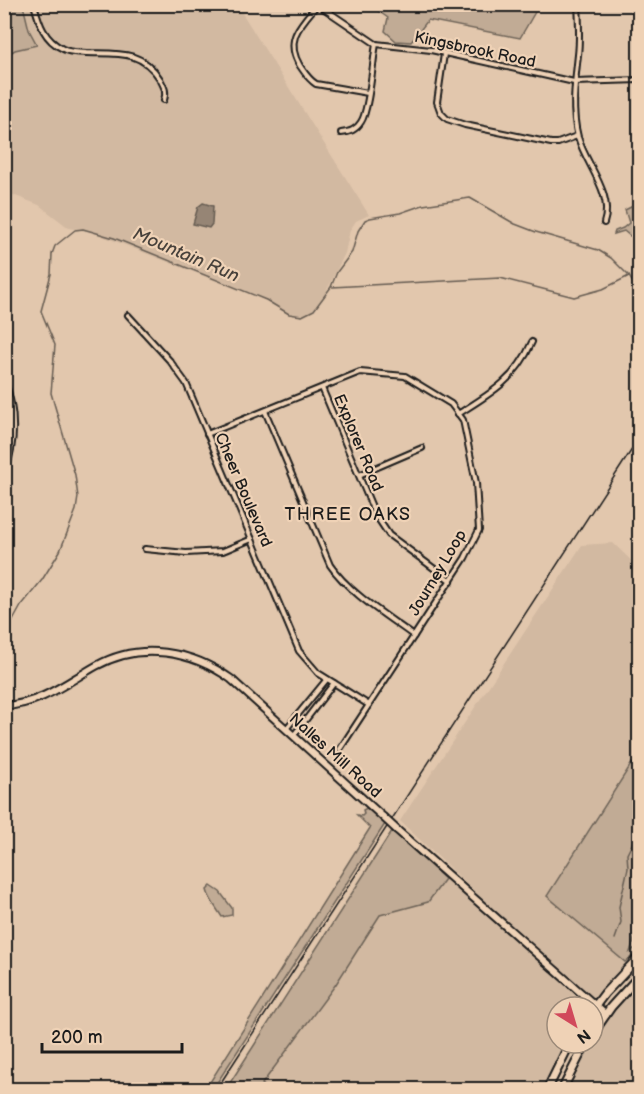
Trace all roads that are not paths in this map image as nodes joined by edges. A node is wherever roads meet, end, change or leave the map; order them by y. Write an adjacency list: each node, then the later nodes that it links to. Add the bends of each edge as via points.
1 (34, 4): 9 (street, via 51,41 65,50 128,55 147,63 166,89)
2 (578, 4): 7 (street)
3 (317, 5): 4 (street, Kingsbrook Road); 8 (street, via 295,34 295,58 316,84)
4 (376, 44): 5 (street, Kingsbrook Road); 8 (street)
5 (444, 54): 7 (street, Kingsbrook Road); 11 (street, via 437,102 447,119 551,143)
6 (639, 80): 7 (street, Kingsbrook Road)
7 (574, 82): 11 (street)
8 (368, 93): 10 (street, via 361,122 350,132)
9 (164, 100)
10 (341, 133)
11 (578, 136): 12 (street, via 604,199)
12 (604, 223)
13 (128, 315): 19 (street, Cheer Boulevard, via 186,383)
14 (532, 342): 18 (street, via 524,361 507,380)
15 (4, 382): 21 (street, via 13,423)
16 (322, 388): 17 (street); 18 (street, via 360,372 405,376 451,404); 22 (street, Explorer Road)
17 (265, 411): 19 (street); 26 (street, via 330,565)
18 (458, 414): 25 (street, Journey Loop, via 463,420 476,483 479,530)
19 (207, 434): 23 (street, Cheer Boulevard)
20 (422, 448): 22 (street)
21 (4, 472)
22 (358, 475): 25 (street, Explorer Road, via 389,535)
23 (252, 539): 24 (street, via 223,551); 27 (street, Cheer Boulevard, via 299,651)
24 (145, 549)
25 (450, 580): 26 (street, Journey Loop)
26 (414, 636): 29 (street, Journey Loop)
27 (327, 679): 28 (street, Cheer Boulevard); 31 (street)
28 (334, 683): 29 (street, Cheer Boulevard); 32 (street)
29 (369, 705): 33 (street, Journey Loop)
30 (4, 706): 31 (street, Nalles Mill Road, via 45,697 114,658 159,652 190,657 222,672)
31 (286, 729): 32 (street, Nalles Mill Road)
32 (293, 736): 36 (street, Nalles Mill Road, bridge)
33 (340, 749)
34 (639, 956): 37 (main road)
35 (639, 975): 38 (main road)
36 (580, 995)
37 (605, 995)
38 (606, 1015)
39 (564, 1055): 41 (main road)
40 (580, 1055): 42 (main road)
41 (547, 1089)
42 (562, 1089)

